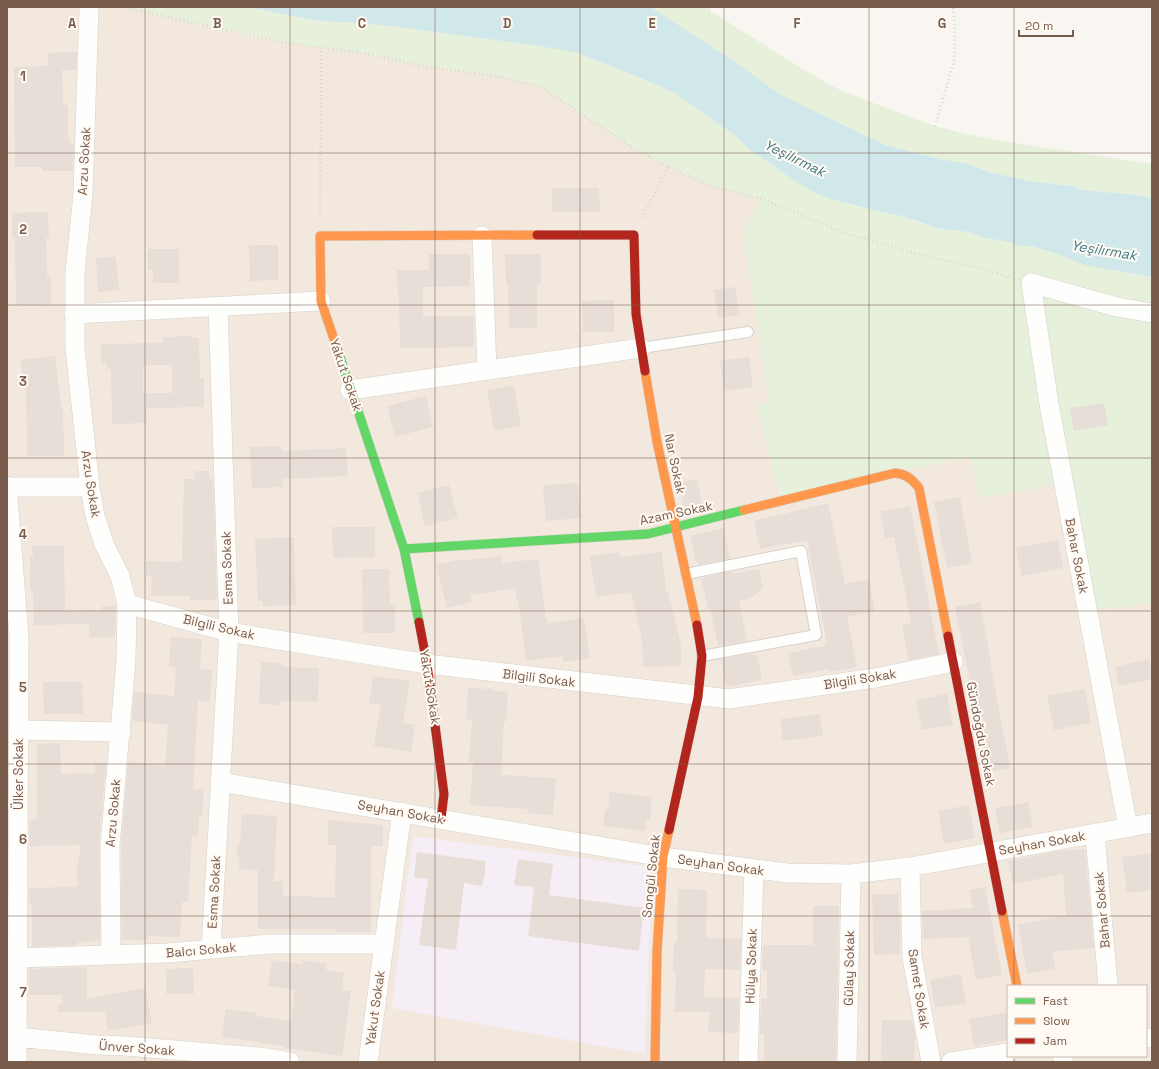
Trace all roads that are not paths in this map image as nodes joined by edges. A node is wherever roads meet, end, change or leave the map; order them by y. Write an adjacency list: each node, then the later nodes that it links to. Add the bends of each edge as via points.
1 (89, 7): 6 (street, Arzu Sokak, via 83,186)
2 (482, 236): 3 (street, Yakut Sokak, via 320,236); 8 (street, Nar Sokak, via 634,235 636,314); 9 (street)
3 (321, 301): 4 (street); 10 (street, Yakut Sokak)
4 (218, 307): 6 (street); 18 (street, Esma Sokak)
5 (1152, 313): 31 (street, Bahar Sokak, via 1117,307 1031,283 1049,404)
6 (74, 314): 12 (street, Arzu Sokak, via 75,348)
7 (748, 332): 8 (lane)
8 (641, 348): 9 (street); 14 (street, Nar Sokak, via 657,442)
9 (487, 370): 10 (street)
10 (350, 390): 15 (street, Yakut Sokak)
11 (7, 487): 12 (street); 19 (street, Ülker Sokak)
12 (90, 487): 17 (street, Arzu Sokak, via 95,516 104,544 120,576)
13 (918, 488): 14 (street, Azam Sokak, via 914,480 908,476 895,473); 21 (street, Gündoğdu Sokak)
14 (676, 527): 15 (street, Azam Sokak, via 648,534); 16 (street, Nar Sokak)
15 (404, 549): 22 (street, Yakut Sokak)
16 (686, 574): 20 (street, Nar Sokak); 20 (lane, via 801,551 816,636)
17 (127, 604): 18 (street, Bilgili Sokak); 25 (street, Arzu Sokak, via 126,661)
18 (229, 632): 22 (street, Bilgili Sokak); 27 (street, Esma Sokak)
19 (13, 636): 24 (street, Ülker Sokak)
20 (702, 656): 23 (street, Nar Sokak)
21 (953, 662): 23 (street, Bilgili Sokak, via 875,678 729,699); 33 (street, Gündoğdu Sokak)
22 (427, 664): 23 (street, Bilgili Sokak); 29 (street, Yakut Sokak, via 444,794)
23 (698, 697): 34 (street, Songül Sokak)
24 (19, 730): 25 (street); 26 (street, Ülker Sokak)
25 (120, 732): 41 (street, Arzu Sokak, via 110,846)
26 (13, 775): 39 (street, Ülker Sokak)
27 (220, 782): 28 (street, Seyhan Sokak); 40 (street, Esma Sokak)
28 (402, 812): 29 (street, Seyhan Sokak); 38 (street, Yakut Sokak)
29 (441, 819): 34 (street, Seyhan Sokak)
30 (1152, 823): 31 (street, Seyhan Sokak)
31 (1128, 828): 32 (street, Seyhan Sokak)
32 (1095, 834): 33 (street, Seyhan Sokak); 43 (street, Bahar Sokak)
33 (991, 852): 35 (street, Seyhan Sokak); 42 (street, Gündoğdu Sokak)
34 (663, 857): 36 (street, Seyhan Sokak); 49 (street, Songül Sokak, via 657,952)
35 (910, 867): 37 (street, Seyhan Sokak); 52 (street, Samet Sokak, via 912,957)
36 (754, 869): 37 (street, Seyhan Sokak, via 787,873); 50 (street, Hülya Sokak)
37 (851, 874): 51 (street, Gülay Sokak)
38 (384, 944): 40 (street, Balcı Sokak, via 270,944); 48 (street, Yakut Sokak)
39 (14, 946): 41 (street, Balcı Sokak); 44 (street, Ülker Sokak)
40 (211, 949): 41 (street, Balcı Sokak)
41 (111, 955)
42 (1017, 985)
43 (1108, 985)
44 (12, 1036): 46 (street, Ülker Sokak); 47 (street, Ünver Sokak, via 259,1057)
45 (1007, 1053): 53 (street)
46 (17, 1062)
47 (290, 1062)
48 (368, 1062)
49 (655, 1062)
50 (748, 1062)
51 (847, 1062)
52 (931, 1062)
53 (951, 1062)

